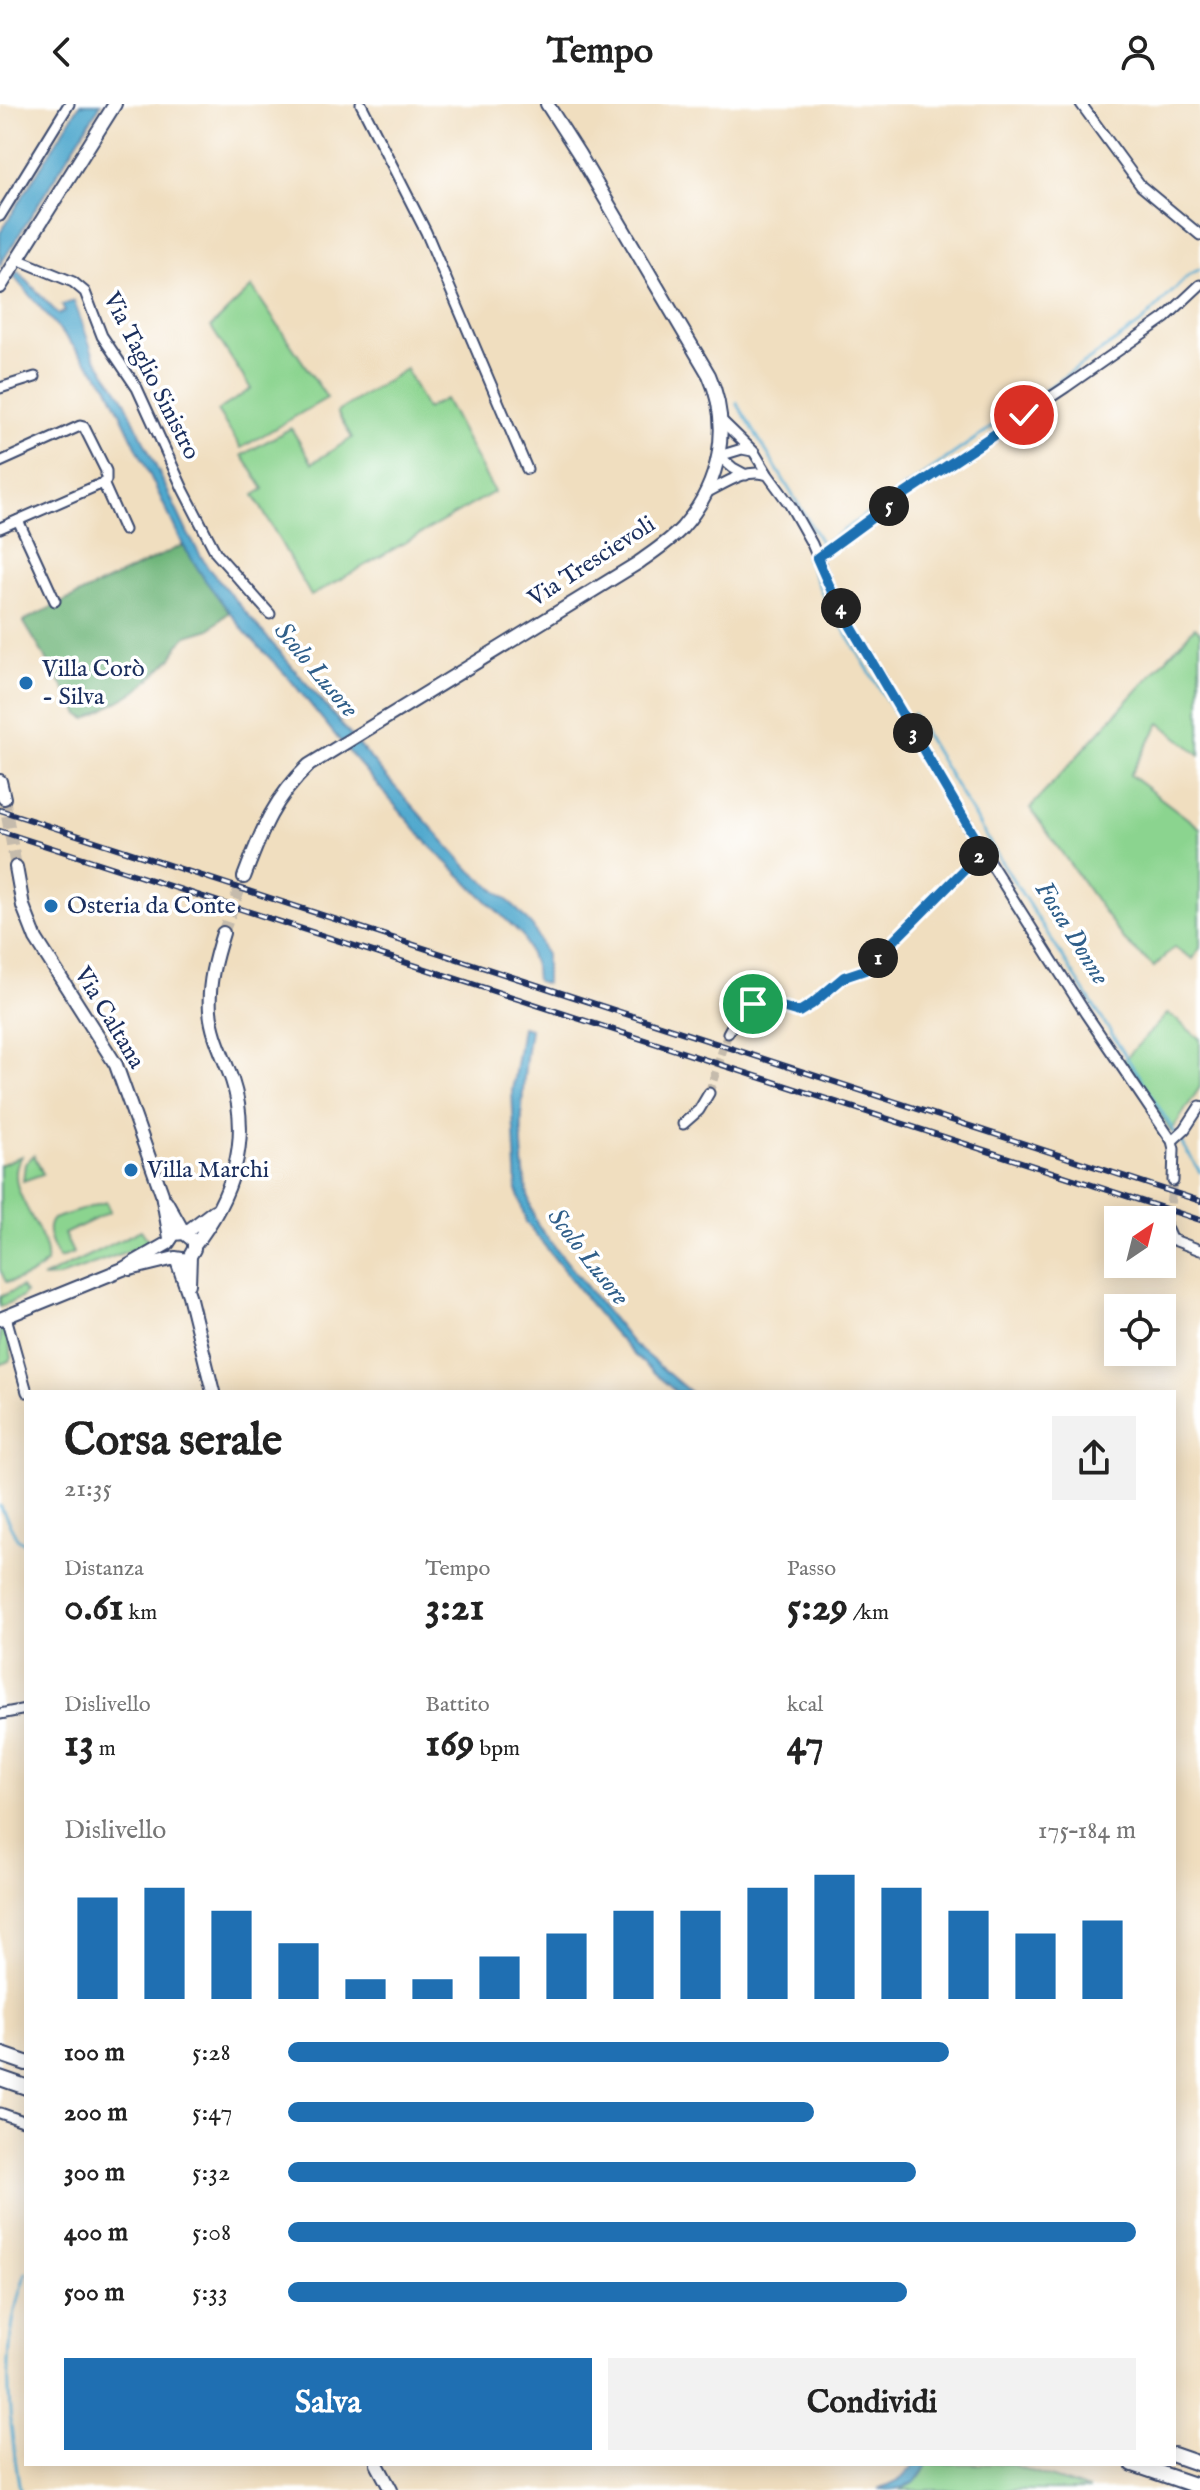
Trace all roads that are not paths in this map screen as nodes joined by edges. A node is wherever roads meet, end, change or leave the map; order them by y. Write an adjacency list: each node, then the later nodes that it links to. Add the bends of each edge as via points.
1 (69, 104): 6 (street)
2 (115, 104): 8 (main road)
3 (361, 104): 17 (street, via 426,232)
4 (547, 104): 13 (main road, Via Trescievoli, via 709,375)
5 (1081, 104): 7 (street, via 1141,186)
6 (0, 216)
7 (1200, 235)
8 (17, 259): 10 (main road); 27 (street, Via Taglio Sinistro, via 85,292 102,336 137,388 216,553)
9 (1200, 285): 25 (street, via 1165,318)
10 (0, 287)
11 (35, 377): 12 (street)
12 (0, 388)
13 (720, 419): 14 (street); 15 (main road, Via Trescievoli)
14 (754, 452): 15 (street, via 742,449); 19 (street)
15 (719, 456): 18 (street); 21 (main road, Via Trescievoli)
16 (0, 462): 20 (street, via 80,426 106,471)
17 (527, 469)
18 (746, 475): 19 (street); 21 (street)
19 (768, 475): 25 (street)
20 (103, 483): 22 (street); 24 (street)
21 (706, 493): 32 (main road, Via Trescievoli, via 680,530 638,563 309,765 274,805)
22 (18, 520): 23 (street); 26 (street)
23 (0, 528)
24 (124, 530)
25 (817, 558): 30 (street, via 836,601)
26 (55, 601)
27 (270, 614)
28 (0, 781): 29 (main road)
29 (4, 798)
30 (983, 851): 34 (street, via 865,970 844,977 799,1012 753,1004 737,1015); 38 (street)
31 (16, 867): 40 (main road, Via Caltana, via 27,921 116,1065)
32 (244, 877)
33 (223, 933): 41 (main road, via 210,1010 236,1095 240,1144)
34 (728, 1033)
35 (709, 1093): 37 (street)
36 (1200, 1106): 38 (street)
37 (683, 1124)
38 (1174, 1140): 39 (street)
39 (1173, 1181)
40 (162, 1194): 42 (main road, Via Caltana); 43 (main road, Via Caltana)
41 (217, 1209): 42 (main road); 46 (main road)
42 (184, 1233): 43 (main road); 46 (main road, via 192,1237)
43 (169, 1241): 47 (main road); 48 (main road)
44 (1176, 1241): 45 (street)
45 (1200, 1250)
46 (192, 1251): 47 (main road); 49 (main road)
47 (175, 1258): 48 (main road); 49 (main road)
48 (123, 1269): 50 (main road)
49 (189, 1295): 52 (main road)
50 (3, 1318): 51 (street)
51 (26, 1390)
52 (213, 1390)
53 (24, 1709): 54 (street)
54 (0, 1714)
55 (0, 2054): 56 (highway)
56 (24, 2062)
57 (0, 2078): 58 (highway)
58 (24, 2086)
59 (0, 2113): 60 (street)
60 (24, 2121)
61 (1176, 2456): 62 (highway)
62 (1200, 2464)
63 (1139, 2466): 65 (highway)
64 (382, 2467): 66 (main road)
65 (1200, 2487)
66 (391, 2490)

